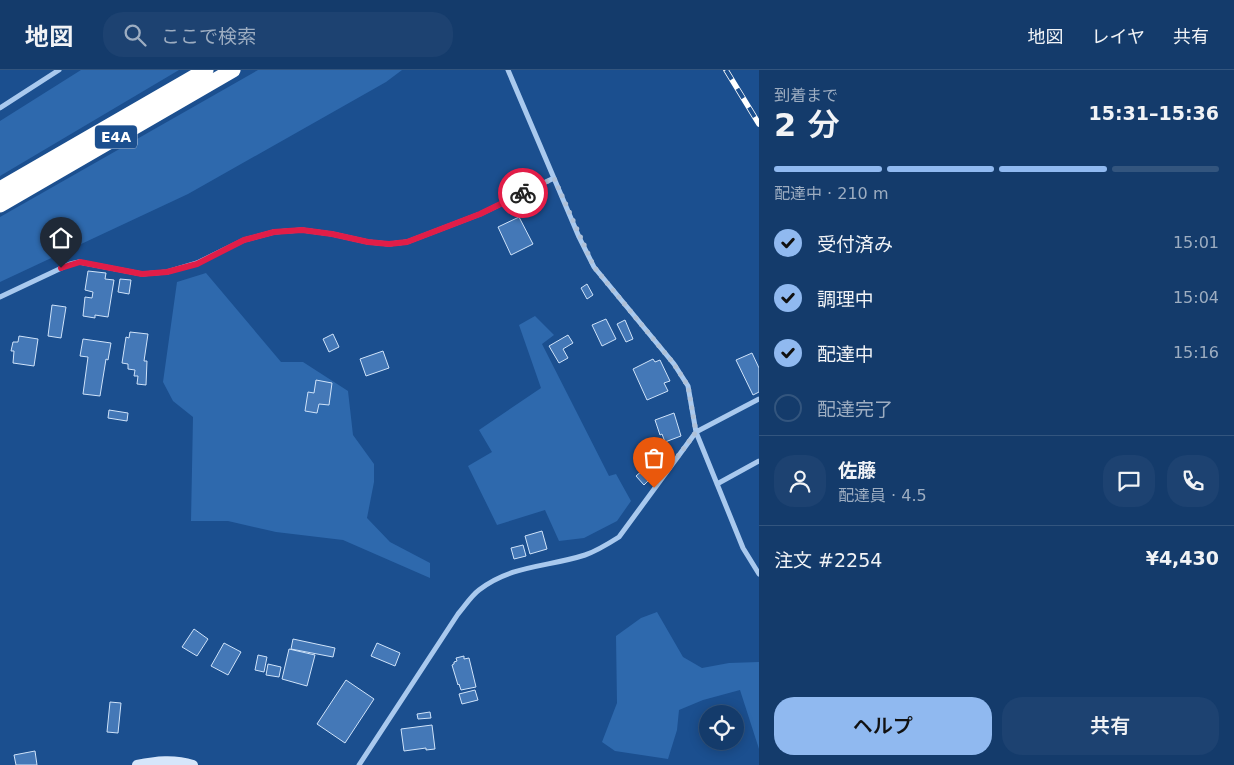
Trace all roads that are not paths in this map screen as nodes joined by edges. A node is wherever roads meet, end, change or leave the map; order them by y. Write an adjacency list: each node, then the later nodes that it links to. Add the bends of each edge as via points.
1 (59, 70): 5 (street)
2 (206, 70): 7 (highway, E4A)
3 (233, 70): 8 (highway, E4A)
4 (508, 70): 6 (street)
5 (0, 108)
6 (554, 178): 9 (street, via 480,214 407,242 368,242 302,230 274,232 244,240 197,264 167,272 142,274 80,262 70,264); 11 (street, via 594,267 674,364 688,386)
7 (0, 189)
8 (0, 205)
9 (0, 297)
10 (759, 399): 11 (street)
11 (696, 432): 13 (street); 17 (street, via 619,537 584,555 501,576 477,591 458,614)
12 (759, 461): 13 (street)
13 (717, 484): 14 (street, via 743,548)
14 (759, 574)
15 (137, 765): 16 (street, via 158,761)
16 (193, 765)
17 (359, 765)

